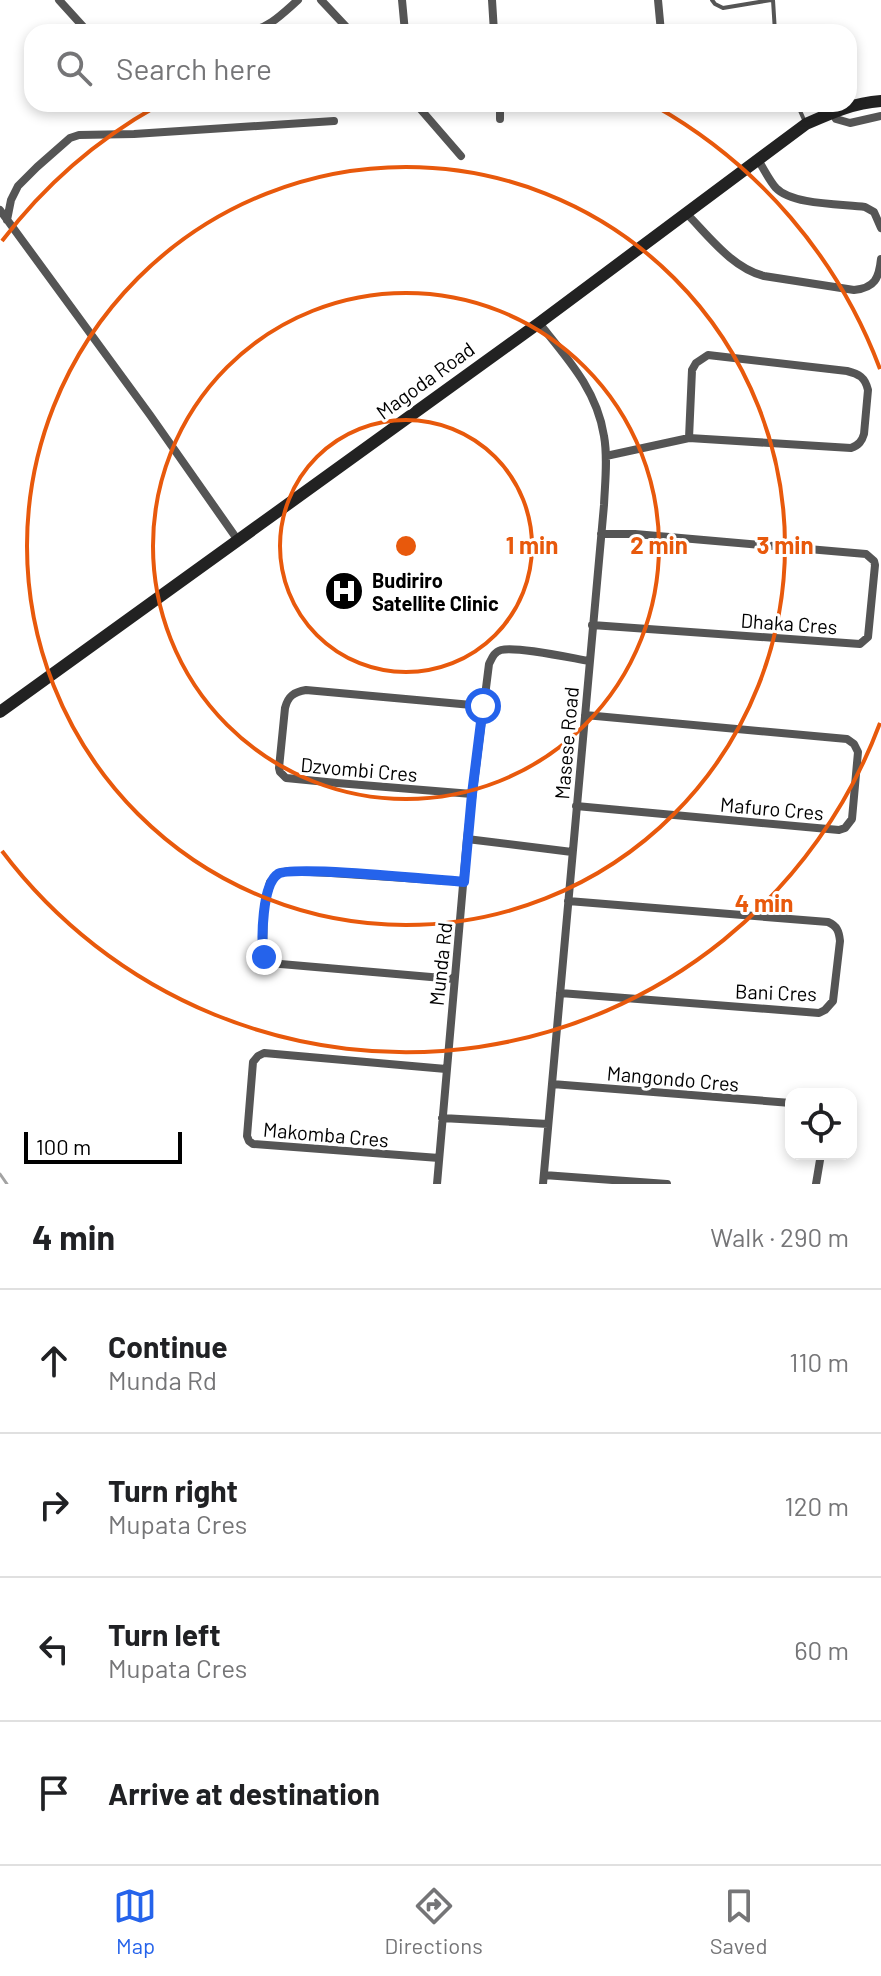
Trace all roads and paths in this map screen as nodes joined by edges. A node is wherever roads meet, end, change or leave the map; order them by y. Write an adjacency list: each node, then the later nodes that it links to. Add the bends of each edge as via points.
1 (59, 0): 9 (street)
2 (298, 0): 10 (street)
3 (321, 0): 11 (street)
4 (402, 0): 12 (street)
5 (492, 0): 13 (street)
6 (658, 0): 14 (street)
7 (712, 0): 8 (lane, via 723,8)
8 (772, 0): 15 (lane)
9 (81, 24)
10 (271, 24)
11 (344, 24)
12 (404, 24)
13 (494, 24)
14 (660, 24)
15 (774, 24)
16 (881, 101): 17 (street, Magoda Road)
17 (857, 103)
18 (423, 112): 26 (street)
19 (500, 112): 23 (street)
20 (801, 112): 25 (lane)
21 (832, 112): 22 (street, via 850,123); 25 (street, Magoda Road)
22 (881, 116)
23 (500, 119)
24 (334, 121): 30 (street, via 79,135 18,186)
25 (806, 124): 27 (street, Magoda Road)
26 (461, 156)
27 (758, 160): 29 (street, Magoda Road); 31 (street, via 783,193 865,207 874,212)
28 (0, 210): 30 (street)
29 (686, 213): 32 (street, via 736,262 764,276 860,290 879,276); 33 (street, Magoda Road)
30 (7, 220): 37 (street)
31 (881, 228)
32 (881, 259)
33 (539, 323): 35 (street, Masese Road, via 594,399); 37 (street, Magoda Road)
34 (689, 438): 34 (street, via 851,448 864,434 868,390 858,374 847,371 708,355 692,370); 35 (street)
35 (606, 456): 36 (street, Masese Road)
36 (601, 534): 38 (street, Masese Road); 38 (street, Dhaka Cres, via 866,554 874,561 874,579 868,637 860,644)
37 (237, 539): 41 (street, Magoda Road)
38 (592, 625): 39 (street, Masese Road)
39 (589, 661): 40 (street, Munda Rd, via 499,651 489,664); 42 (street, Masese Road)
40 (483, 706): 43 (street, Munda Rd); 43 (street, Dzvombi Cres, via 306,690 292,694 285,708 279,768 286,778)
41 (0, 712)
42 (585, 715): 44 (street, Masese Road); 44 (street, Mafuro Cres, via 847,739 858,752 856,779 852,819 839,830)
43 (472, 794): 45 (street, Munda Rd)
44 (576, 806): 46 (street, Masese Road)
45 (467, 839): 46 (street); 47 (street, Munda Rd)
46 (572, 852): 48 (street, Masese Road)
47 (464, 882): 49 (street, Munda Rd); 49 (street, via 284,871 270,882 264,907 263,953 269,963)
48 (568, 901): 50 (street, Masese Road); 50 (street, Bani Cres, via 828,922 835,925 840,941 833,1001 819,1013)
49 (454, 979): 51 (street, Munda Rd)
50 (560, 993): 52 (street, Masese Road)
51 (446, 1069): 54 (street, Munda Rd); 56 (street, Makomba Cres, via 264,1053 253,1062 247,1136 253,1144)
52 (552, 1084): 53 (street, Mangondo Cres); 55 (street, Masese Road)
53 (785, 1103)
54 (442, 1118): 55 (street); 56 (street, Munda Rd)
55 (548, 1124): 58 (street, Masese Road)
56 (439, 1158): 59 (street, Munda Rd)
57 (820, 1160): 61 (street)
58 (543, 1180): 60 (street)
59 (437, 1184)
60 (667, 1184)
61 (816, 1184)

